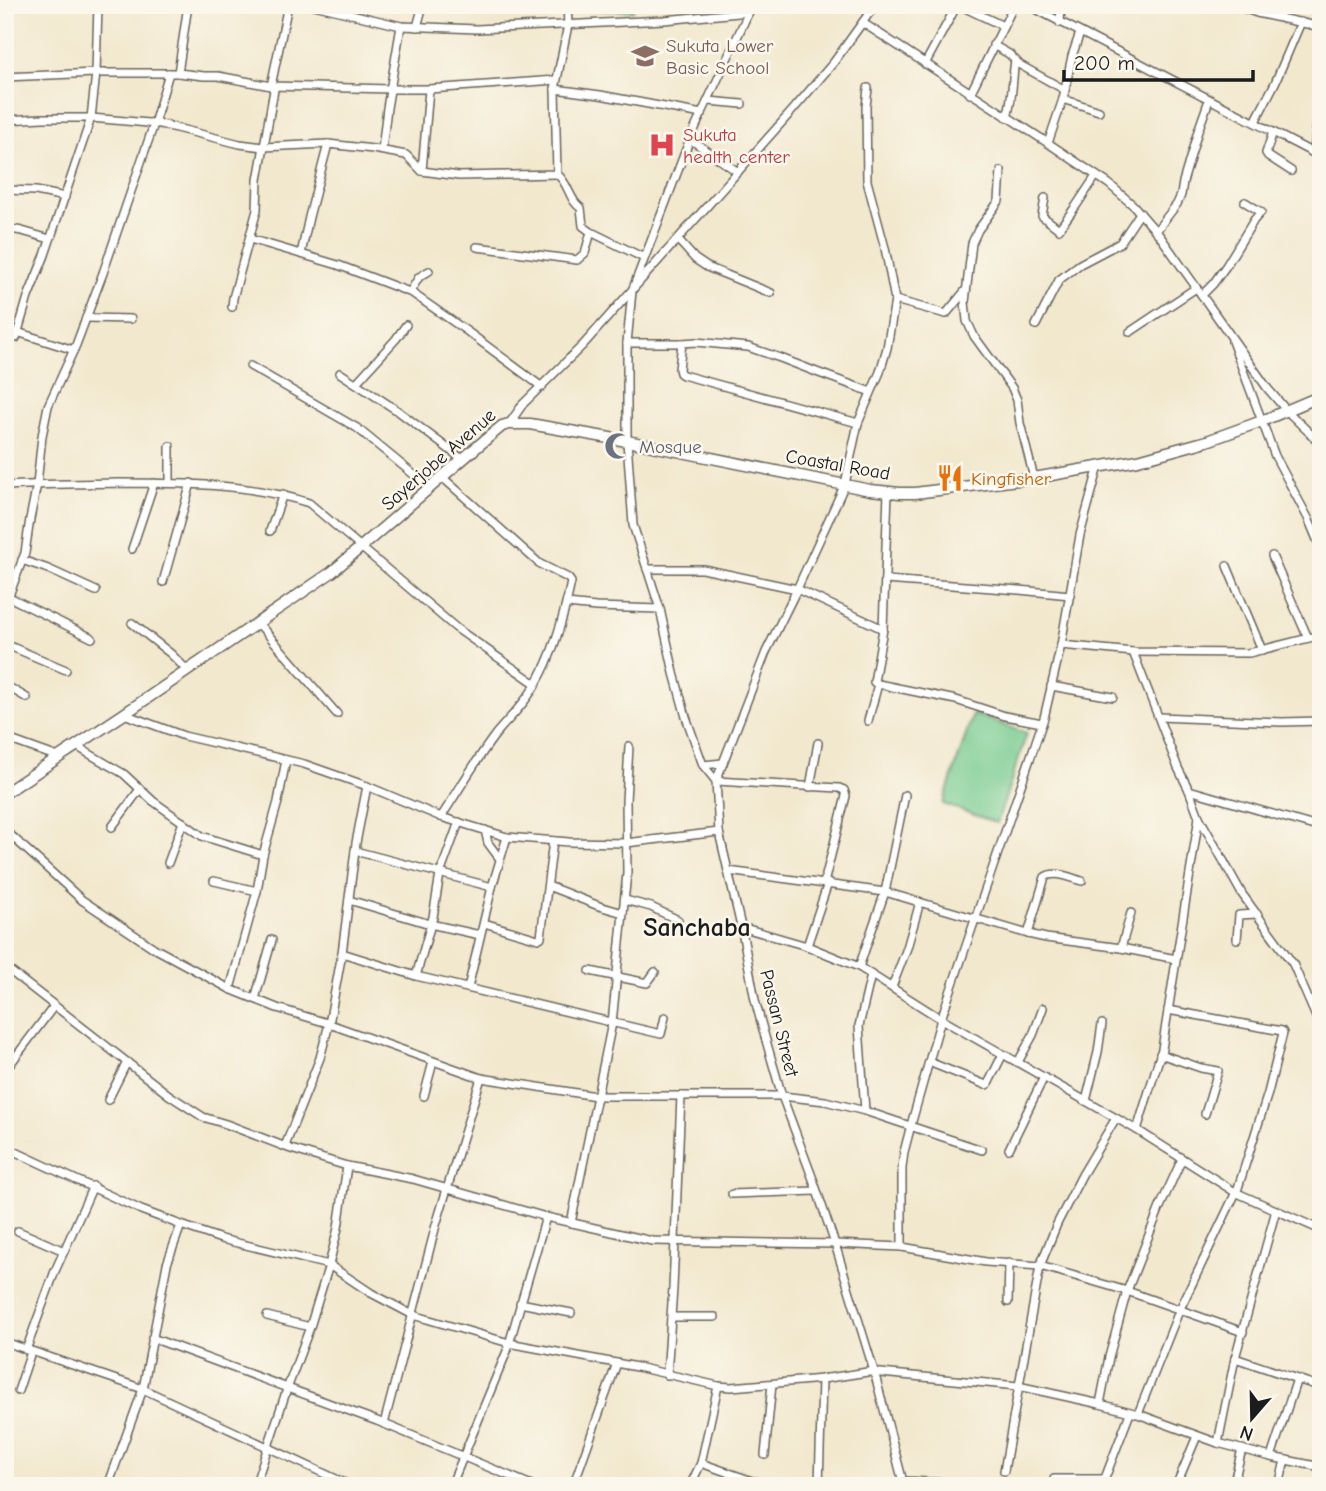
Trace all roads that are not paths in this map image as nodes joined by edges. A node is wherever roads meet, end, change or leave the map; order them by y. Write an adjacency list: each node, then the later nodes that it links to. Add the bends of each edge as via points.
1 (98, 5): 27 (street)
2 (188, 5): 28 (street)
3 (288, 5): 31 (street)
4 (314, 5): 19 (street)
5 (424, 5): 21 (street)
6 (567, 5): 18 (street)
7 (861, 5): 13 (street)
8 (958, 5): 20 (street); 26 (street)
9 (1014, 5): 20 (street)
10 (1028, 5): 17 (street)
11 (1061, 5): 17 (street)
12 (1235, 5): 15 (street)
13 (873, 8): 16 (street, Sayerjobe Avenue)
14 (751, 9): 18 (street); 40 (street)
15 (1301, 22): 22 (street); 48 (street)
16 (863, 23): 26 (street); 60 (street, Sayerjobe Avenue)
17 (1060, 23): 23 (street)
18 (568, 25): 21 (street); 30 (street)
19 (401, 26): 21 (street); 33 (street)
20 (1003, 26): 24 (street)
21 (417, 27)
22 (1321, 27)
23 (1080, 33): 36 (street); 39 (street)
24 (993, 45): 25 (street); 37 (street)
25 (1015, 60): 36 (street); 45 (street)
26 (925, 64): 37 (street)
27 (96, 73): 28 (street); 29 (street); 46 (street)
28 (174, 73): 31 (street); 49 (street)
29 (5, 77)
30 (556, 80): 34 (street); 35 (street)
31 (271, 86): 33 (street); 54 (street)
32 (868, 88): 83 (street, via 867,181)
33 (391, 89): 34 (street); 55 (street)
34 (429, 89): 57 (street)
35 (555, 89): 44 (street); 61 (street)
36 (1065, 90): 38 (street)
37 (970, 94): 45 (street)
38 (1063, 99): 43 (street); 52 (street)
39 (1209, 100): 48 (street); 70 (street, via 1181,195)
40 (709, 101): 41 (street); 44 (street)
41 (742, 104)
42 (1321, 110): 56 (street)
43 (1099, 111)
44 (702, 114): 51 (street)
45 (1007, 117): 52 (street)
46 (91, 118): 47 (street); 49 (street); 64 (street)
47 (5, 120)
48 (1255, 122): 50 (street)
49 (154, 124): 54 (street); 85 (street)
50 (1273, 132): 56 (street); 59 (street, via 1266,153)
51 (690, 139): 60 (street); 76 (street)
52 (1048, 143): 62 (street)
53 (328, 144): 54 (street); 55 (street); 75 (street)
54 (263, 147): 72 (street)
55 (382, 150): 57 (street, via 406,155)
56 (1317, 155)
57 (422, 171): 61 (street, via 459,176)
58 (1001, 171): 78 (street, via 999,201 972,243)
59 (1291, 171)
60 (738, 172): 73 (street, Sayerjobe Avenue)
61 (557, 174): 69 (street, via 581,208 583,226)
62 (1096, 176): 65 (street, via 1059,229 1042,216); 67 (street)
63 (5, 190): 64 (street)
64 (65, 197): 71 (street)
65 (1045, 198)
66 (1245, 202): 81 (street, via 1261,212 1213,284)
67 (1140, 213): 70 (street); 88 (street, via 1120,243 1059,280)
68 (5, 228): 71 (street)
69 (591, 232): 74 (street, via 585,253 577,260); 76 (street)
70 (1156, 232): 81 (street)
71 (50, 239): 90 (street)
72 (250, 239): 75 (street); 84 (street)
73 (678, 240): 79 (street, Sayerjobe Avenue); 82 (street, via 707,267)
74 (477, 247)
75 (301, 254): 80 (street)
76 (644, 258): 79 (street)
77 (429, 271): 80 (street)
78 (966, 290): 83 (street, via 946,314); 113 (street, via 967,321 1017,400)
79 (632, 291): 94 (street); 100 (street, Sayerjobe Avenue)
80 (410, 292): 100 (street)
81 (1199, 292): 89 (street); 91 (street)
82 (771, 293)
83 (895, 300): 101 (street, via 887,348)
84 (232, 307)
85 (86, 318): 86 (street); 95 (street)
86 (131, 319)
87 (406, 324): 99 (street)
88 (1036, 326)
89 (1228, 330): 103 (street); 104 (street)
90 (18, 332): 92 (street, via 16,338); 95 (street)
91 (1130, 332)
92 (7, 339): 96 (street)
93 (682, 342): 94 (street); 101 (street, via 748,347); 105 (street, via 679,369 683,375)
94 (627, 343): 107 (street)
95 (74, 350): 117 (street, via 48,406)
96 (5, 355)
97 (250, 366): 120 (street, via 356,428)
98 (340, 373): 99 (street)
99 (356, 383): 110 (street)
100 (541, 387): 106 (street, Sayerjobe Avenue)
101 (871, 392): 105 (street)
102 (1321, 396): 103 (main road, Coastal Road)
103 (1287, 411): 104 (main road, Coastal Road); 108 (street)
104 (1262, 421): 111 (main road, Coastal Road, via 1178,449); 125 (street)
105 (858, 423): 118 (street)
106 (509, 424): 107 (main road, Coastal Road); 110 (main road, Sayerjobe Avenue)
107 (627, 441): 118 (main road, Coastal Road); 130 (street, via 633,525)
108 (1321, 444)
109 (170, 446): 115 (street)
110 (462, 460): 112 (main road, Sayerjobe Avenue)
111 (1099, 466): 113 (main road, Coastal Road); 135 (street, via 1080,534)
112 (442, 477): 120 (main road, Sayerjobe Avenue); 137 (street, via 540,564 568,578)
113 (1034, 478): 121 (main road, Coastal Road, via 928,492)
114 (154, 483): 115 (street); 117 (street); 126 (street)
115 (170, 483): 116 (street)
116 (191, 483): 122 (street); 132 (street)
117 (37, 484): 119 (street); 128 (street)
118 (845, 484): 121 (main road, Coastal Road); 133 (street)
119 (5, 486)
120 (430, 488): 124 (main road, Sayerjobe Avenue)
121 (888, 492): 131 (street)
122 (283, 494): 123 (street); 124 (street, via 309,503)
123 (270, 531)
124 (362, 547): 141 (main road, Sayerjobe Avenue); 152 (street, via 456,628)
125 (1321, 548)
126 (132, 549)
127 (1272, 556): 145 (street)
128 (22, 561): 134 (street); 136 (street)
129 (1227, 566): 148 (street)
130 (647, 569): 133 (street, via 703,569); 139 (street)
131 (885, 580): 135 (street); 142 (street)
132 (163, 582)
133 (797, 589): 142 (street); 170 (street, via 766,652)
134 (96, 591)
135 (1070, 595): 147 (street)
136 (9, 597): 138 (street); 144 (street)
137 (567, 604): 139 (street); 152 (street)
138 (5, 606)
139 (660, 609): 171 (street, via 677,684)
140 (132, 623): 151 (street)
141 (258, 623): 151 (main road, Sayerjobe Avenue); 159 (street)
142 (883, 629): 153 (street, via 874,680)
143 (1321, 635): 145 (street)
144 (92, 638)
145 (1308, 638): 148 (street)
146 (5, 644): 150 (street)
147 (1061, 645): 149 (street); 155 (street)
148 (1262, 650): 149 (street)
149 (1133, 652): 160 (street)
150 (66, 670)
151 (188, 671): 158 (main road, Sayerjobe Avenue)
152 (536, 684): 179 (street, via 495,735)
153 (878, 684): 161 (street); 163 (street)
154 (5, 685): 157 (street)
155 (1051, 686): 156 (street); 163 (street)
156 (1113, 697)
157 (27, 698)
158 (124, 714): 166 (main road, Sayerjobe Avenue); 169 (street, via 184,736)
159 (337, 714)
160 (1159, 716): 162 (street); 176 (street)
161 (868, 721)
162 (1321, 721)
163 (1042, 723): 210 (street)
164 (5, 738): 168 (street)
165 (818, 743): 174 (street)
166 (76, 746): 168 (main road, Sayerjobe Avenue); 175 (street)
167 (629, 746): 190 (street)
168 (58, 757): 177 (main road, Sayerjobe Avenue)
169 (286, 760): 173 (street); 192 (street)
170 (723, 763): 171 (street); 172 (street)
171 (703, 765): 172 (street)
172 (716, 780): 174 (street); 187 (street, Passan Street)
173 (367, 786): 179 (street); 191 (street)
174 (810, 788): 199 (street, via 839,788 846,796)
175 (141, 789): 181 (street); 183 (street)
176 (1189, 790): 180 (street); 184 (street)
177 (5, 793)
178 (905, 795): 203 (street)
179 (441, 817): 182 (street)
180 (1199, 817): 209 (street); 222 (street)
181 (183, 822): 192 (street, via 202,836); 194 (street)
182 (459, 822): 186 (street); 196 (street)
183 (112, 827)
184 (1321, 828)
185 (5, 830): 232 (street, via 82,900 132,935)
186 (485, 830): 188 (street); 193 (street)
187 (719, 832): 190 (street); 195 (street, Passan Street)
188 (507, 837): 189 (street); 193 (street)
189 (553, 841): 190 (street); 200 (street)
190 (626, 844): 205 (street)
191 (355, 851): 196 (street); 204 (street)
192 (263, 855): 202 (street)
193 (500, 859): 201 (street)
194 (168, 863)
195 (728, 871): 199 (street); 214 (street, Passan Street)
196 (440, 874): 201 (street); 213 (street)
197 (214, 881): 202 (street)
198 (1082, 881): 215 (street, via 1054,873 1045,877)
199 (826, 883): 203 (street); 219 (street)
200 (548, 886): 207 (street); 212 (street, via 538,939)
201 (492, 887): 212 (street)
202 (257, 891): 232 (street)
203 (885, 892): 206 (street); 223 (street)
204 (349, 900): 213 (street); 221 (street)
205 (625, 900): 207 (street); 211 (street)
206 (920, 902): 210 (street); 230 (street)
207 (623, 913): 229 (street)
208 (1131, 913): 220 (street)
209 (1257, 914): 217 (street, via 1239,915); 242 (street, via 1293,964)
210 (975, 919): 215 (street); 238 (street)
211 (678, 920)
212 (484, 923): 216 (street)
213 (430, 924): 216 (street); 228 (street)
214 (741, 927): 219 (street); 253 (street, Passan Street, via 755,1000)
215 (1028, 934): 220 (street)
216 (480, 935): 231 (street)
217 (1237, 939)
218 (272, 940): 233 (street)
219 (807, 946): 223 (street)
220 (1121, 948): 222 (street)
221 (342, 953): 228 (street); 240 (street)
222 (1176, 959): 236 (street)
223 (859, 967): 227 (street)
224 (5, 968): 234 (street)
225 (590, 971): 229 (street)
226 (655, 972): 229 (street, via 647,983)
227 (871, 975): 230 (street); 258 (street, via 859,1026)
228 (416, 976): 231 (street)
229 (617, 976): 239 (street)
230 (892, 987): 238 (street)
231 (468, 988): 239 (street)
232 (230, 989): 233 (street)
233 (255, 999): 240 (street)
234 (54, 1006): 245 (street); 249 (street)
235 (1043, 1008): 248 (street)
236 (1168, 1010): 244 (street); 272 (street, via 1283,1033)
237 (665, 1017): 239 (street, via 661,1034)
238 (942, 1019): 243 (street); 247 (street)
239 (612, 1023): 254 (street)
240 (330, 1024): 246 (street); 263 (street)
241 (1102, 1024): 257 (street)
242 (1321, 1038)
243 (1003, 1054): 247 (street, via 986,1086); 248 (street)
244 (1160, 1054): 259 (street, via 1217,1071); 262 (street)
245 (127, 1062): 256 (street); 263 (street, via 203,1117)
246 (433, 1062): 251 (street); 252 (street)
247 (929, 1062): 261 (street)
248 (1018, 1062): 250 (street)
249 (5, 1071)
250 (1044, 1077): 257 (street); 265 (street)
251 (481, 1078): 254 (street); 270 (street)
252 (424, 1096)
253 (782, 1096): 255 (street); 258 (street); 271 (street, Passan Street)
254 (596, 1097): 255 (street); 276 (street)
255 (681, 1097): 280 (street)
256 (108, 1100)
257 (1086, 1101): 260 (street)
258 (865, 1111): 261 (street)
259 (1205, 1114)
260 (1116, 1118): 262 (street); 286 (street, via 1082,1175)
261 (911, 1125): 266 (street); 282 (street, via 902,1168)
262 (1137, 1130): 267 (street)
263 (285, 1146): 268 (street)
264 (5, 1147): 269 (street)
265 (1009, 1149)
266 (982, 1150)
267 (1182, 1159): 272 (street); 287 (street)
268 (347, 1166): 270 (street); 285 (street)
269 (93, 1186): 277 (street); 283 (street)
270 (448, 1188): 275 (street); 292 (street)
271 (817, 1191): 273 (street); 281 (street, Passan Street)
272 (1235, 1192): 274 (street); 290 (street)
273 (732, 1194)
274 (1276, 1210): 278 (street); 297 (street)
275 (546, 1217): 276 (street); 289 (street)
276 (571, 1223): 280 (street, via 652,1241)
277 (181, 1225): 285 (street); 298 (street, via 167,1264)
278 (1321, 1230)
279 (18, 1231): 283 (street)
280 (675, 1241): 281 (street); 294 (street)
281 (835, 1244): 282 (street); 304 (street, Passan Street)
282 (902, 1247): 284 (street)
283 (64, 1251): 301 (street)
284 (1009, 1263): 286 (street); 288 (street)
285 (329, 1265): 292 (street); 296 (street)
286 (1040, 1266): 287 (street); 310 (street)
287 (1126, 1292): 290 (street); 315 (street)
288 (1008, 1302)
289 (520, 1303): 291 (street); 300 (street)
290 (1179, 1311): 297 (street); 316 (street)
291 (570, 1313)
292 (413, 1315): 300 (street); 317 (street)
293 (267, 1316): 296 (street)
294 (671, 1317): 295 (street); 306 (street)
295 (715, 1317)
296 (310, 1327): 313 (street)
297 (1244, 1332): 302 (street)
298 (152, 1338): 312 (street); 313 (street)
299 (5, 1342): 301 (street)
300 (509, 1343): 303 (street); 323 (street)
301 (29, 1351): 312 (street); 314 (street)
302 (1235, 1358): 307 (street); 319 (street)
303 (617, 1363): 306 (street); 339 (street)
304 (874, 1371): 305 (street); 310 (street); 333 (street, Passan Street)
305 (861, 1373): 308 (street); 341 (street, via 822,1379)
306 (667, 1375): 309 (street)
307 (1297, 1379): 311 (street); 324 (street)
308 (772, 1384): 309 (street); 322 (street)
309 (718, 1386): 326 (street)
310 (1018, 1386): 315 (street); 328 (street)
311 (1321, 1387)
312 (143, 1388): 320 (street); 334 (street)
313 (286, 1389): 317 (street); 320 (street)
314 (18, 1391)
315 (1100, 1404): 316 (street)
316 (1134, 1414): 318 (street); 330 (street)
317 (384, 1424): 323 (street)
318 (1197, 1436): 319 (street); 342 (street)
319 (1218, 1443): 321 (street)
320 (268, 1447): 335 (street); 336 (street)
321 (1242, 1449): 324 (street); 343 (street)
322 (765, 1455)
323 (464, 1457): 337 (street); 338 (street)
324 (1271, 1457): 325 (street)
325 (1285, 1460): 327 (street); 344 (street)
326 (701, 1463): 331 (street); 340 (street)
327 (1321, 1466)
328 (1004, 1471)
329 (1054, 1479): 330 (street)
330 (1104, 1482)
331 (765, 1483)
332 (955, 1483): 333 (street)
333 (903, 1484)
334 (108, 1486)
335 (255, 1486)
336 (351, 1486)
337 (451, 1486)
338 (534, 1486)
339 (573, 1486)
340 (690, 1486)
341 (818, 1486)
342 (1176, 1486)
343 (1233, 1486)
344 (1279, 1486)

